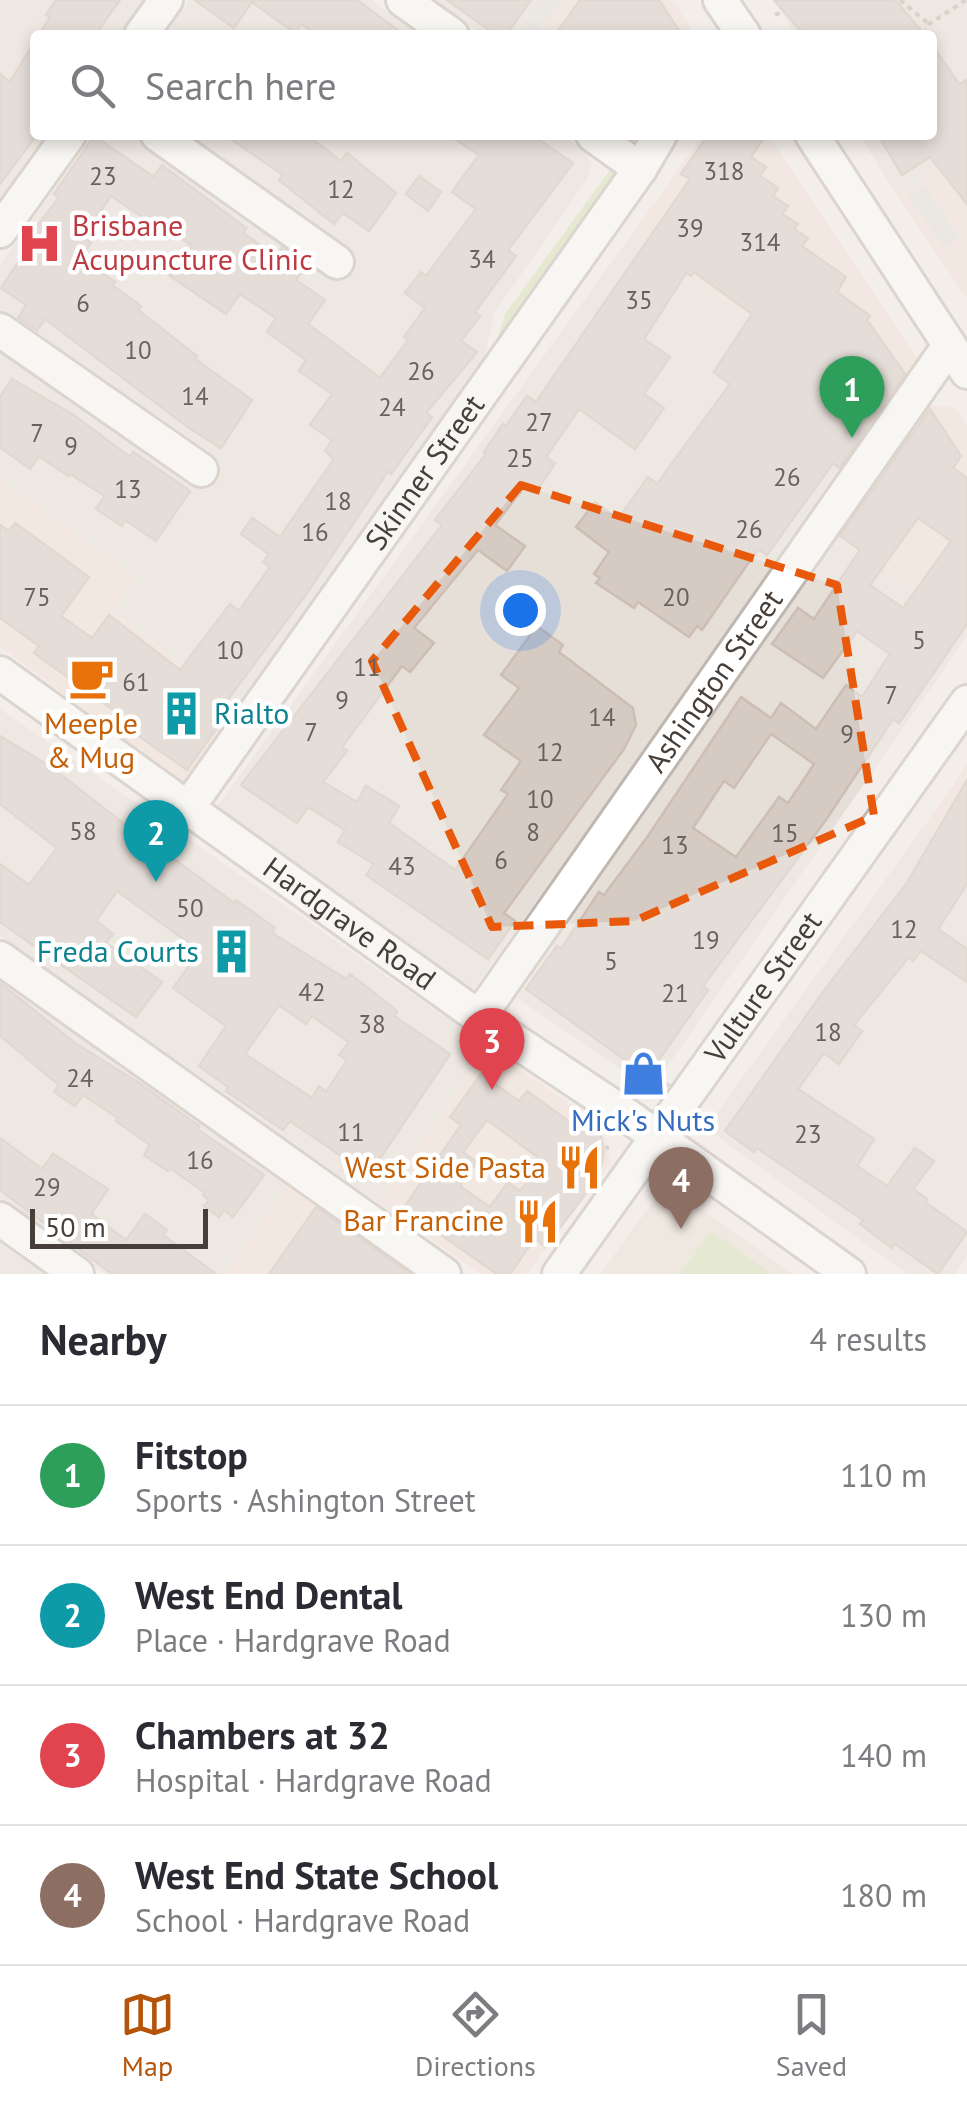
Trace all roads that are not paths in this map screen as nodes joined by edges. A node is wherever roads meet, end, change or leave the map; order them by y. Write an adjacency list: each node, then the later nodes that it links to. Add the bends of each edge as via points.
1 (166, 0): 4 (street)
2 (403, 0): 5 (street)
3 (720, 0): 6 (street)
4 (145, 30)
5 (445, 30)
6 (741, 30)
7 (66, 140): 13 (street)
8 (165, 140): 14 (street)
9 (600, 140): 12 (street)
10 (657, 140): 12 (street, Skinner Street)
11 (815, 140): 16 (street)
12 (640, 168): 20 (street, Skinner Street)
13 (1, 228)
14 (337, 262)
15 (0, 330): 17 (street)
16 (958, 359): 22 (street, Ashington Street)
17 (201, 470)
18 (0, 673): 20 (street, Hardgrave Road)
19 (967, 702): 23 (street, Vulture Street)
20 (187, 809): 22 (street, Hardgrave Road)
21 (0, 958): 26 (street)
22 (479, 1017): 23 (street, Hardgrave Road)
23 (656, 1136): 27 (street, Vulture Street); 28 (street, Hardgrave Road)
24 (0, 1220): 25 (street)
25 (77, 1274)
26 (444, 1274)
27 (559, 1274)
28 (849, 1274)

